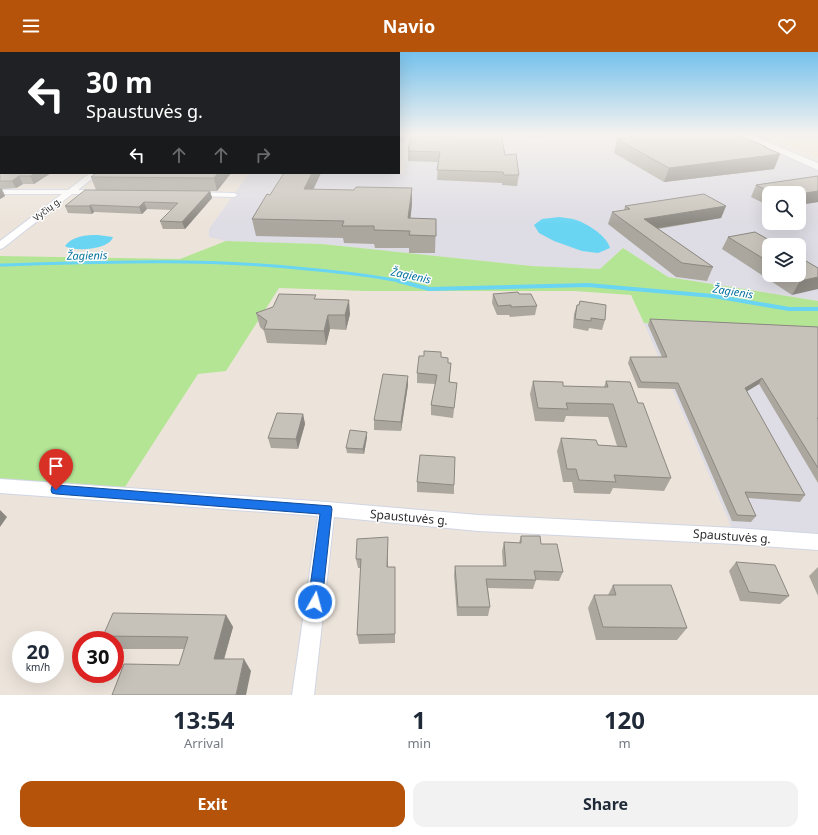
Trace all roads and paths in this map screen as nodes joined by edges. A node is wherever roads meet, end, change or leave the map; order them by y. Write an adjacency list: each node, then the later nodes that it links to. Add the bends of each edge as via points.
1 (94, 174): 3 (street, Vyčių g.)
2 (0, 192): 3 (street)
3 (71, 192): 4 (street); 7 (street, Vyčių g.)
4 (109, 192)
5 (187, 194): 6 (street)
6 (234, 195)
7 (0, 246)
8 (0, 486): 9 (street, Spaustuvės g.)
9 (326, 509): 10 (street, Spaustuvės g., via 478,523); 11 (street)
10 (818, 542)
11 (303, 695)

